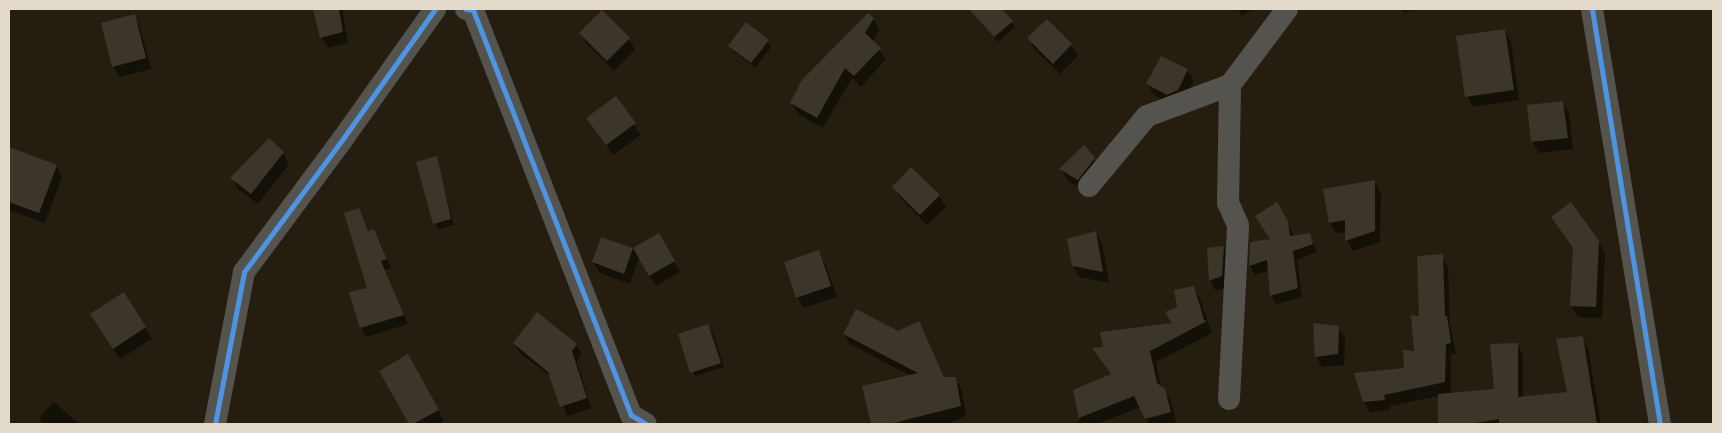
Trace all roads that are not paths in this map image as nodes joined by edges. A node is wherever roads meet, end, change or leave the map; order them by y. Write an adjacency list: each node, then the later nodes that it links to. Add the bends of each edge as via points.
1 (434, 9): 8 (street, via 244,272)
2 (466, 9): 9 (street, via 473,10 631,415)
3 (1287, 9): 5 (street)
4 (1592, 9): 10 (street)
5 (1230, 85): 6 (street, via 1148,116); 7 (street, via 1228,203 1238,225)
6 (1089, 186)
7 (1229, 399)
8 (216, 424)
9 (646, 424)
10 (1660, 424)

